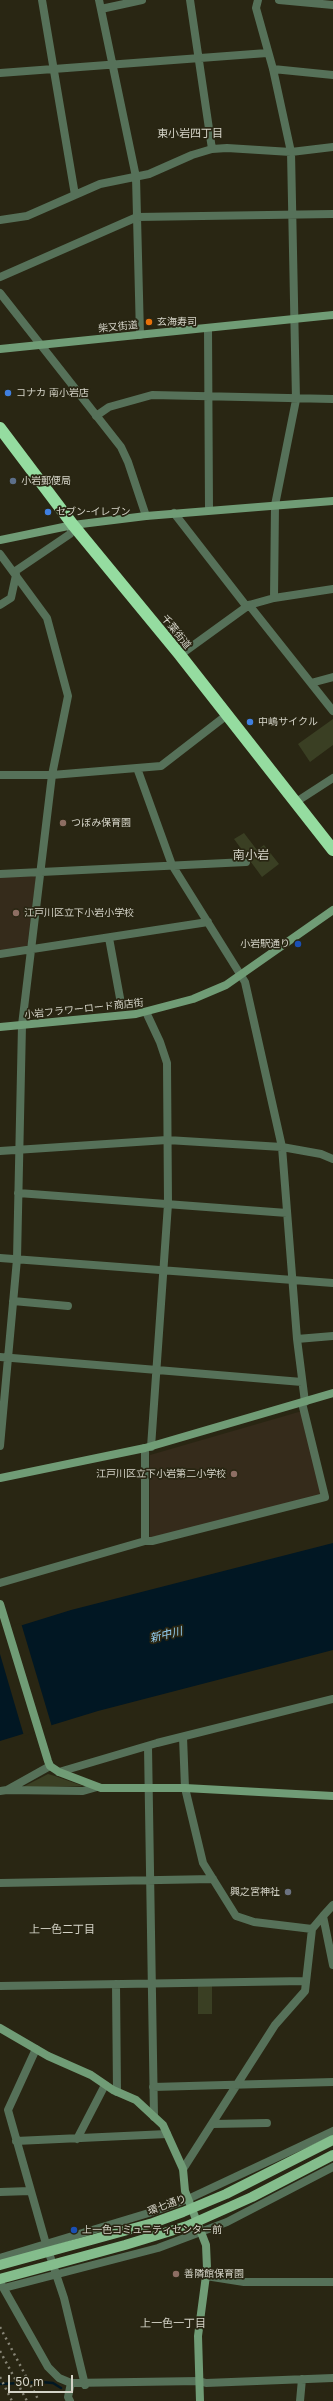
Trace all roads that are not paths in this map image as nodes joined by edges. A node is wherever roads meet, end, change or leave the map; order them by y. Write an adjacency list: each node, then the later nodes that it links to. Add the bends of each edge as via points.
1 (42, 0): 12 (street)
2 (99, 0): 8 (street)
3 (142, 0): 8 (street)
4 (190, 0): 10 (street)
5 (258, 0): 9 (street, via 256,8)
6 (279, 0): 7 (street)
7 (333, 5)
8 (101, 9): 11 (street)
9 (267, 54): 10 (street); 13 (street)
10 (198, 58): 11 (street); 17 (street)
11 (112, 64): 12 (street); 19 (street)
12 (52, 68): 14 (street); 20 (street)
13 (273, 69): 15 (street); 18 (street)
14 (0, 73)
15 (333, 75)
16 (333, 148): 18 (street)
17 (212, 150): 18 (street, via 227,148); 19 (street)
18 (291, 152): 21 (street)
19 (136, 177): 20 (street, via 100,184); 23 (street)
20 (75, 195): 24 (street, via 27,216)
21 (292, 214): 22 (street); 23 (street); 28 (street)
22 (333, 214)
23 (137, 217): 25 (street); 30 (street)
24 (0, 220)
25 (0, 277)
26 (0, 293): 31 (street)
27 (333, 315): 28 (street, 柴又街道)
28 (296, 318): 29 (street, 柴又街道); 35 (street)
29 (208, 328): 30 (street, 柴又街道); 33 (street)
30 (140, 335): 31 (street, 柴又街道)
31 (41, 345): 32 (street, 柴又街道); 36 (street)
32 (0, 349)
33 (208, 398): 35 (street); 36 (street, via 152,395 109,407); 40 (street)
34 (333, 399): 35 (street)
35 (296, 400): 39 (street)
36 (96, 416): 42 (street, via 123,452)
37 (0, 428): 43 (highway, 千葉街道)
38 (333, 501): 39 (street)
39 (275, 505): 40 (street); 48 (street)
40 (209, 510): 41 (street)
41 (174, 513): 42 (street); 50 (street)
42 (146, 516): 43 (street)
43 (73, 525): 44 (street); 46 (street, via 70,534); 51 (highway, 千葉街道)
44 (0, 540)
45 (0, 554): 46 (street)
46 (15, 574): 49 (street, via 11,598); 58 (street, via 47,618 68,696)
47 (333, 589): 48 (street)
48 (274, 598): 50 (street)
49 (0, 605)
50 (248, 606): 51 (street); 53 (street)
51 (180, 655): 55 (highway, 千葉街道)
52 (333, 677): 53 (street)
53 (311, 683): 54 (street)
54 (333, 711)
55 (227, 715): 56 (street, via 161,766); 60 (highway, 千葉街道)
56 (137, 768): 58 (street); 63 (street)
57 (0, 775): 58 (street)
58 (52, 775): 64 (street)
59 (333, 778): 60 (street)
60 (296, 802): 61 (highway, 千葉街道)
61 (333, 850)
62 (246, 862): 63 (street)
63 (172, 865): 64 (street); 67 (street)
64 (40, 872): 65 (street); 69 (street)
65 (0, 874)
66 (333, 910): 71 (street, 小岩フラワーロード商店街)
67 (208, 922): 68 (street); 71 (street)
68 (109, 938): 69 (street); 72 (street)
69 (31, 950): 70 (street); 74 (street)
70 (0, 954)
71 (242, 975): 73 (street, 小岩フラワーロード商店街, via 211,993); 77 (street)
72 (120, 998)
73 (146, 1012): 74 (street, 小岩フラワーロード商店街); 76 (street, via 167,1063)
74 (22, 1025): 75 (street, 小岩フラワーロード商店街); 78 (street)
75 (0, 1027)
76 (167, 1140): 77 (street); 78 (street); 82 (street)
77 (282, 1148): 80 (street, via 321,1154); 83 (street)
78 (18, 1150): 79 (street); 81 (street)
79 (0, 1151)
80 (333, 1159)
81 (18, 1192): 82 (street); 85 (street)
82 (168, 1204): 83 (street); 86 (street)
83 (287, 1213): 87 (street)
84 (0, 1258): 85 (street)
85 (17, 1259): 86 (street); 89 (street)
86 (163, 1270): 87 (street); 94 (street)
87 (292, 1280): 88 (street); 92 (street)
88 (333, 1283)
89 (13, 1301): 90 (street); 93 (street)
90 (68, 1306)
91 (333, 1336): 92 (street)
92 (297, 1339): 95 (street)
93 (4, 1357): 94 (street); 98 (street)
94 (155, 1370): 95 (street); 99 (street)
95 (302, 1382): 97 (street)
96 (333, 1394): 97 (street)
97 (304, 1403): 99 (street); 101 (street)
98 (0, 1446)
99 (148, 1448): 100 (street); 102 (street)
100 (0, 1478)
101 (329, 1496): 102 (street)
102 (145, 1541): 103 (street)
103 (0, 1583)
104 (0, 1606): 108 (street)
105 (333, 1699): 106 (street)
106 (183, 1737): 107 (street); 112 (street)
107 (148, 1746): 109 (street); 111 (street)
108 (50, 1766): 109 (street); 113 (street)
109 (59, 1772): 110 (street)
110 (97, 1787): 111 (street); 113 (street, via 83,1791)
111 (149, 1788): 112 (street); 116 (street)
112 (185, 1788): 114 (street); 115 (street, via 202,1863)
113 (3, 1790)
114 (333, 1796)
115 (213, 1878): 116 (street); 120 (street, via 236,1916 254,1922)
116 (149, 1880): 117 (street); 124 (street)
117 (0, 1883)
118 (333, 1905): 119 (street)
119 (323, 1916): 120 (street); 121 (street)
120 (312, 1929): 122 (street)
121 (333, 1965)
122 (306, 1981): 124 (street); 129 (street, via 305,1990 275,2025)
123 (116, 1984): 124 (street); 125 (street); 132 (street)
124 (151, 1984): 131 (street)
125 (0, 1986)
126 (0, 2028): 127 (street)
127 (36, 2049): 130 (street, via 91,2075); 133 (street)
128 (333, 2082): 129 (street)
129 (238, 2084): 131 (street); 136 (street)
130 (105, 2085): 132 (street); 139 (street)
131 (153, 2087): 134 (street)
132 (117, 2092): 134 (street, via 136,2100)
133 (4, 2108): 141 (street)
134 (154, 2117): 138 (street, via 162,2123)
135 (267, 2123): 136 (street)
136 (212, 2124): 144 (street)
137 (333, 2131): 147 (street)
138 (167, 2134): 139 (street); 144 (street)
139 (77, 2139): 141 (street)
140 (333, 2140): 151 (main road, 環七通り, via 226,2194 165,2219)
141 (16, 2141): 145 (street)
142 (333, 2155): 155 (main road, via 252,2197 187,2226)
143 (333, 2167): 148 (street, via 227,2222)
144 (183, 2169): 147 (street)
145 (30, 2191): 146 (street); 149 (street)
146 (0, 2192)
147 (188, 2199): 148 (street); 149 (street)
148 (202, 2231): 152 (street, via 158,2248); 153 (street, via 207,2253)
149 (46, 2244): 150 (street); 152 (street)
150 (0, 2258)
151 (0, 2265)
152 (56, 2274): 155 (street); 160 (street)
153 (206, 2276): 154 (street, via 244,2282); 158 (street, via 198,2336)
154 (333, 2282)
155 (1, 2283): 159 (street, via 48,2367 59,2378)
156 (333, 2378): 157 (street)
157 (302, 2379): 158 (street, via 206,2383); 163 (street)
158 (199, 2381): 160 (street); 162 (street)
159 (71, 2383): 160 (street); 161 (street, via 68,2397)
160 (85, 2385)
161 (70, 2401)
162 (200, 2401)
163 (300, 2401)

